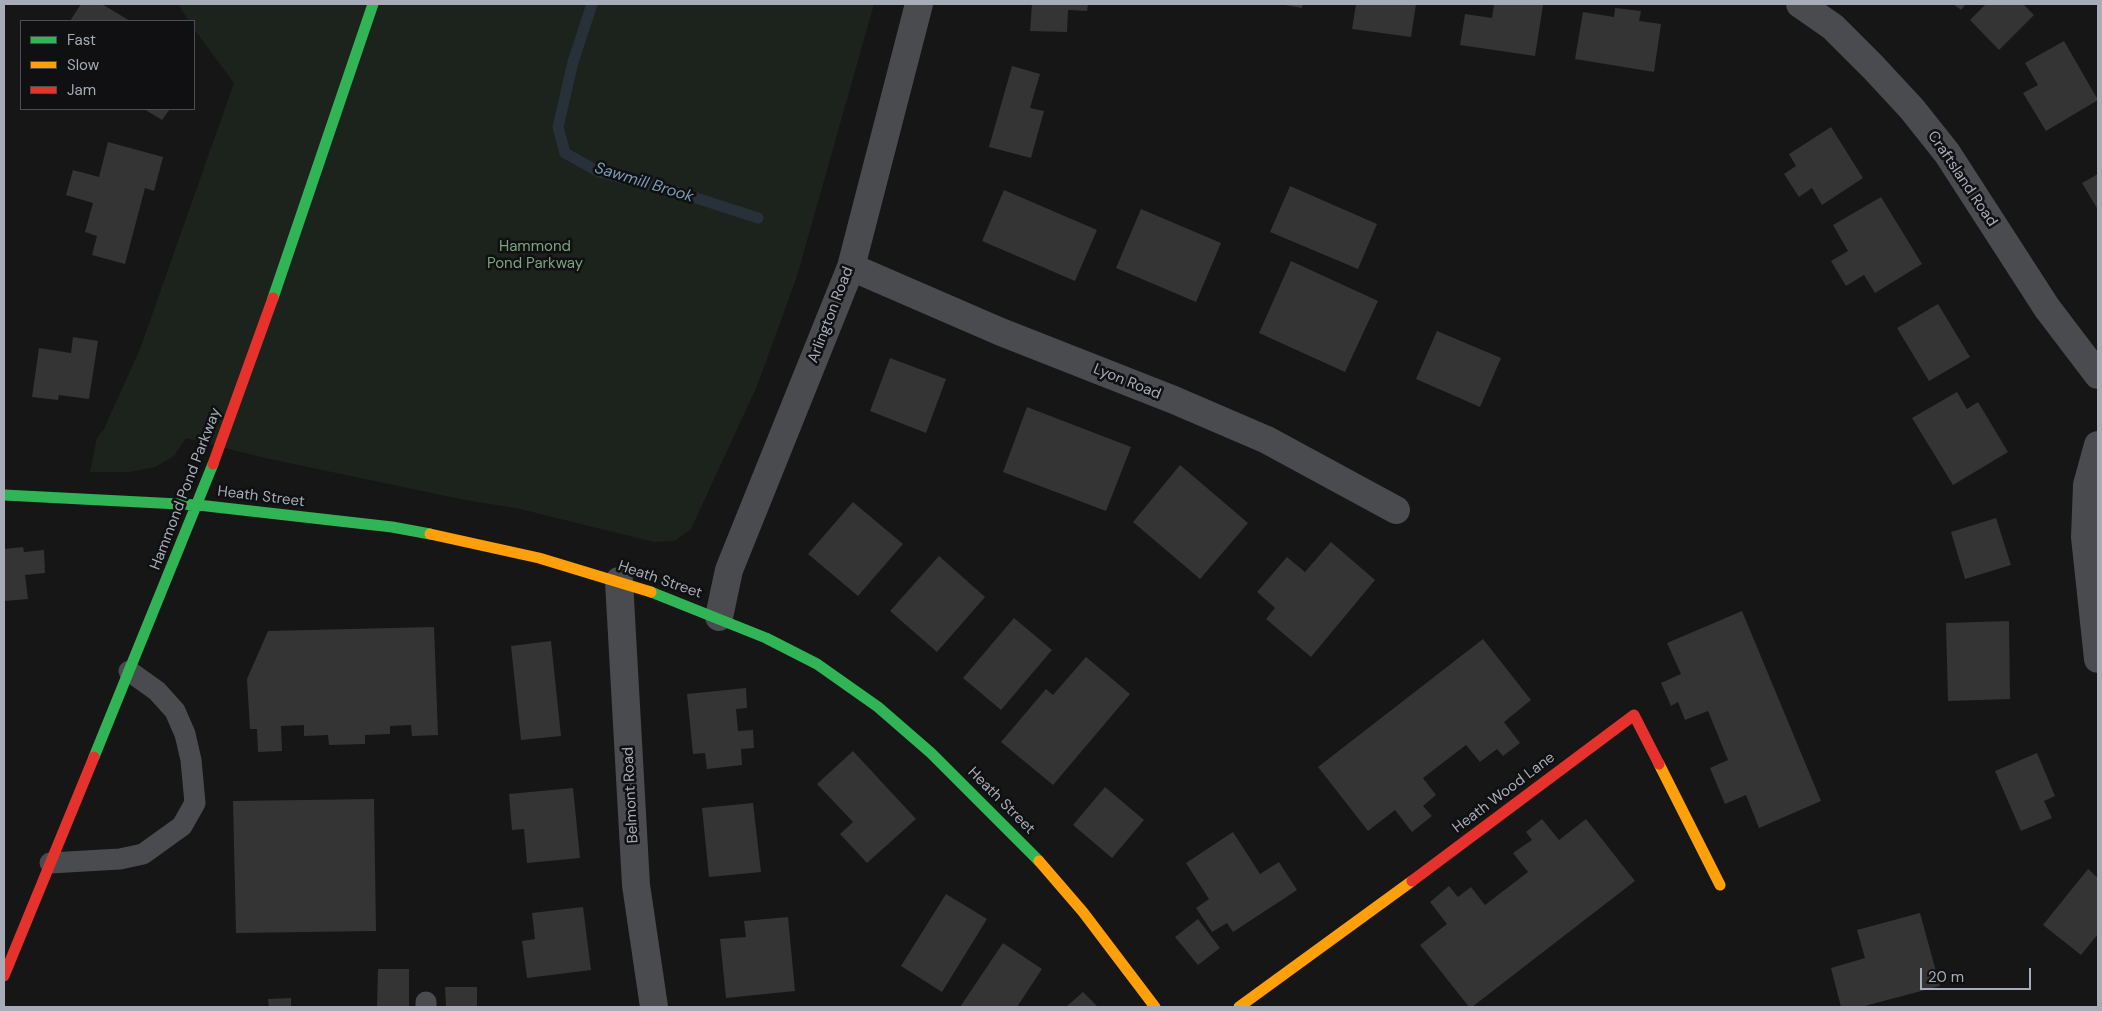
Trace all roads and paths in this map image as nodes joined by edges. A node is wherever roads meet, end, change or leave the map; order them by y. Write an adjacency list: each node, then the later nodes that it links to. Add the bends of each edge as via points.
1 (373, 4): 8 (street, Hammond Pond Parkway, via 259,338)
2 (919, 4): 4 (street, Arlington Road)
3 (1800, 4): 5 (street, Craftsland Road, via 1833,27 1873,67 1947,153 2047,308)
4 (851, 267): 9 (street, Lyon Road, via 1267,440); 11 (street, Arlington Road, via 729,570)
5 (2098, 375)
6 (2098, 446): 12 (street, via 2087,484 2085,537)
7 (4, 494): 8 (street, Heath Street)
8 (198, 505): 10 (street, Heath Street, via 392,527 465,540); 13 (street, Hammond Pond Parkway)
9 (1396, 510)
10 (619, 581): 11 (street, Heath Street); 17 (street, Belmont Road, via 636,885)
11 (719, 617): 18 (street, Heath Street, via 817,664 878,707 931,753 1039,861 1083,912)
12 (2098, 659)
13 (130, 671): 14 (street, Hammond Pond Parkway); 14 (lane, via 157,691 175,711 191,760 195,803 182,826 143,854 120,859)
14 (50, 863): 16 (street, Hammond Pond Parkway)
15 (1720, 885): 19 (street, Heath Wood Lane, via 1634,715)
16 (4, 976)
17 (654, 1007)
18 (1155, 1007)
19 (1239, 1007)

